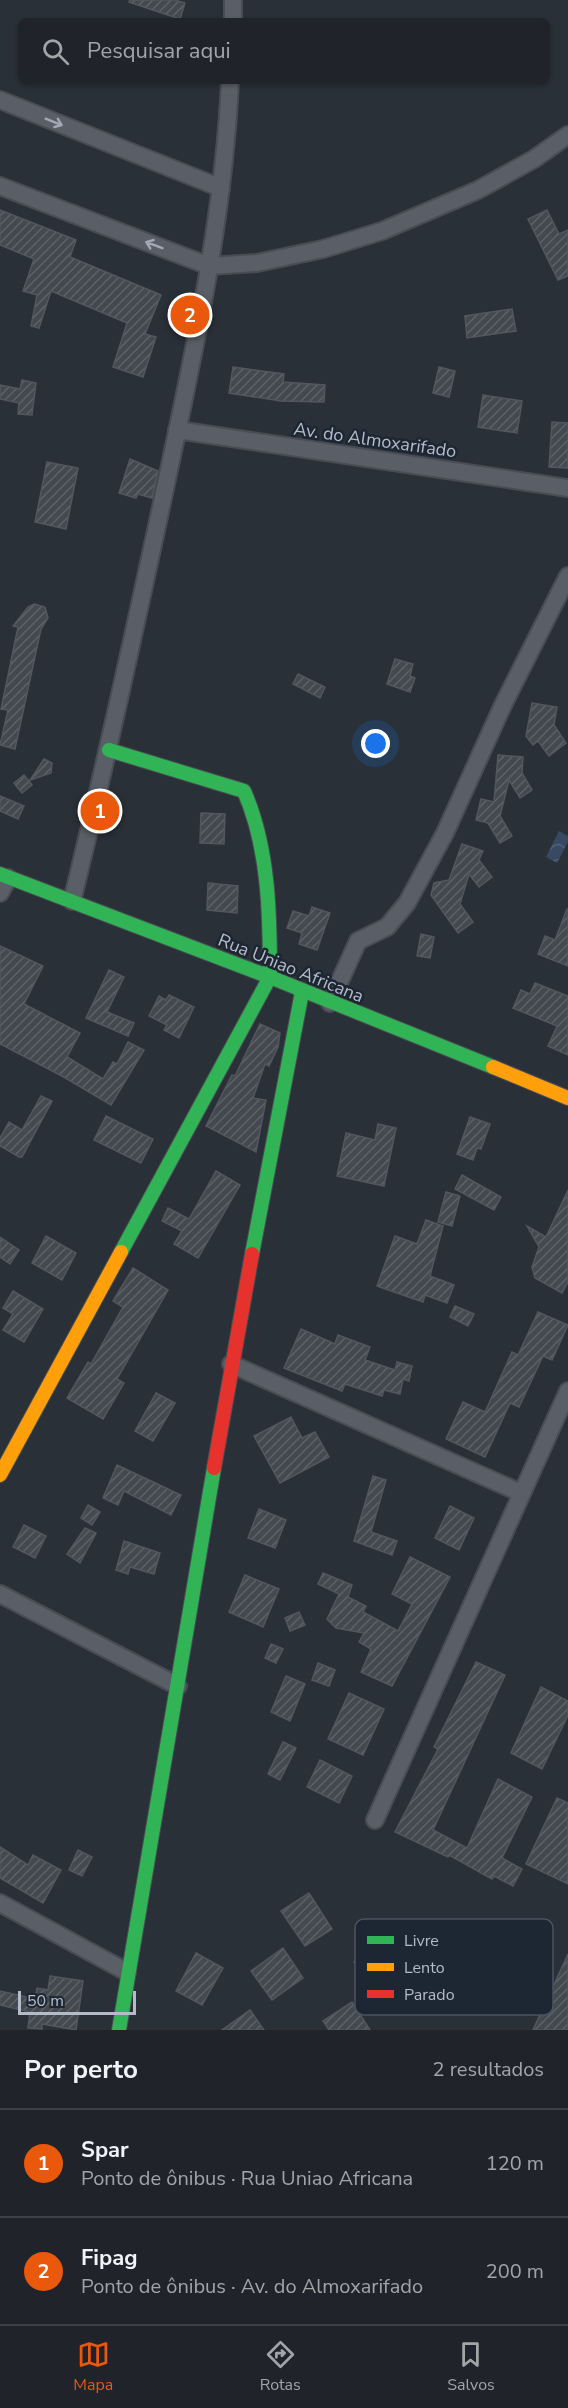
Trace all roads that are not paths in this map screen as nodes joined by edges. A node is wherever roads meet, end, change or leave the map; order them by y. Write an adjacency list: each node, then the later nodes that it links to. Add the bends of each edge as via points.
1 (233, 0): 2 (street)
2 (233, 18)
3 (230, 84): 7 (street)
4 (0, 100): 7 (street, one-way to 7)
5 (568, 135): 8 (street, via 478,190 382,231 257,263)
6 (0, 186): 8 (street, one-way to 6)
7 (220, 188): 8 (street)
8 (209, 266): 9 (street)
9 (177, 430): 10 (street, Av. do Almoxarifado); 12 (street)
10 (568, 488)
11 (568, 576): 18 (street, via 445,833 407,903 387,927 358,941)
12 (109, 750): 15 (street); 16 (street, via 244,791 258,837 266,891 271,931)
13 (4, 876): 14 (street); 15 (street, Rua Uniao Africana)
14 (0, 893)
15 (72, 901): 16 (street, Rua Uniao Africana)
16 (270, 977): 17 (street, Rua Uniao Africana); 22 (street)
17 (302, 992): 18 (street, Rua Uniao Africana); 20 (street)
18 (330, 1003): 19 (street, Rua Uniao Africana)
19 (568, 1098)
20 (231, 1364): 23 (street); 25 (street)
21 (568, 1390): 23 (street)
22 (0, 1475)
23 (521, 1493): 26 (street)
24 (0, 1594): 25 (street)
25 (178, 1686): 28 (street)
26 (375, 1820)
27 (0, 1903): 28 (street)
28 (127, 1972): 29 (street)
29 (119, 2030)

